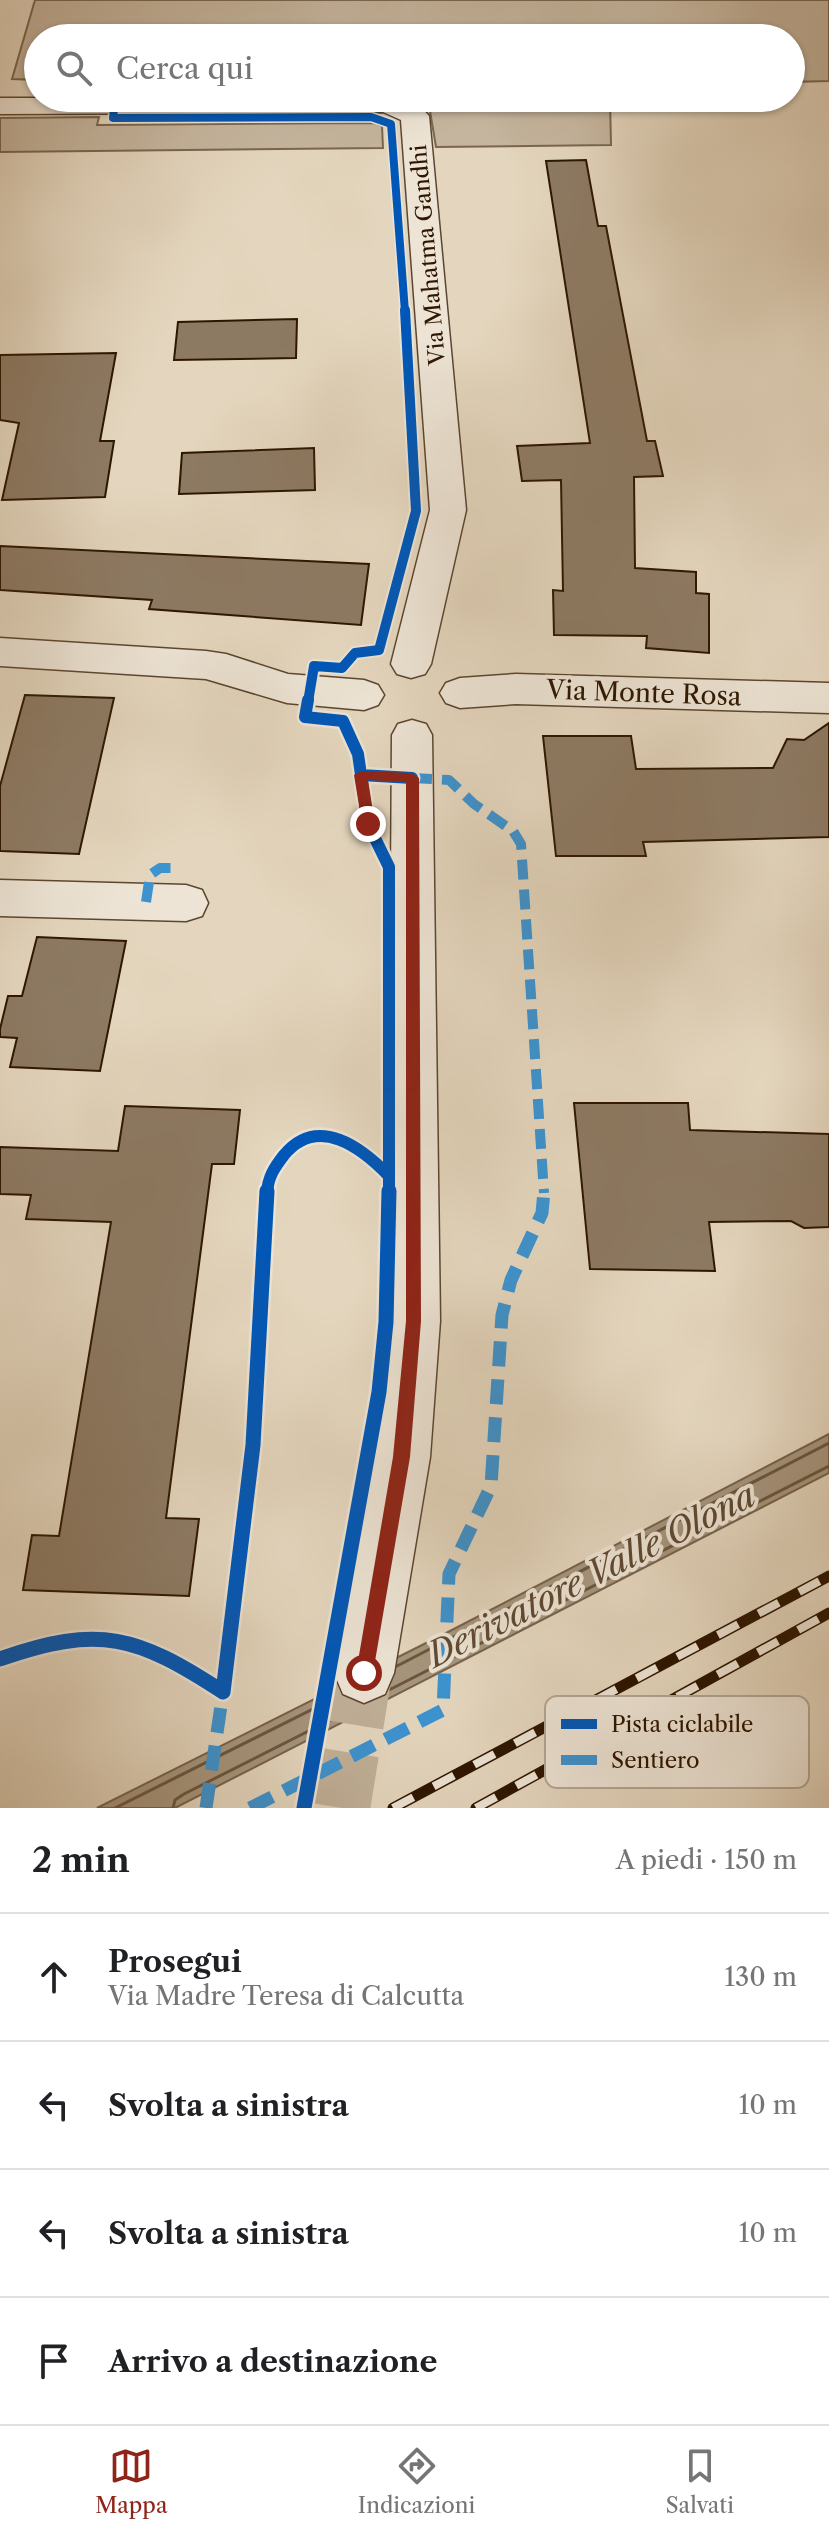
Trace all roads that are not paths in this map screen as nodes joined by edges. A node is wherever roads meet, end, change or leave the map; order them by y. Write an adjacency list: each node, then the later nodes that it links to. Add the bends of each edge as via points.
1 (0, 106): 2 (street, Via Mahatma Gandhi)
2 (24, 106)
3 (408, 112): 5 (street, Via Mahatma Gandhi, via 415,116 448,510)
4 (0, 652): 7 (street, via 206,665 287,688)
5 (411, 664): 6 (street, via 447,675); 7 (street, via 375,676)
6 (460, 693): 8 (street, Via Monte Rosa, via 516,689); 9 (street, via 460,705 443,727)
7 (364, 695): 9 (street, via 370,718 396,733)
8 (829, 698)
9 (412, 735): 12 (street, via 414,1321 402,1457)
10 (0, 898): 11 (street)
11 (186, 903)
12 (364, 1673)

